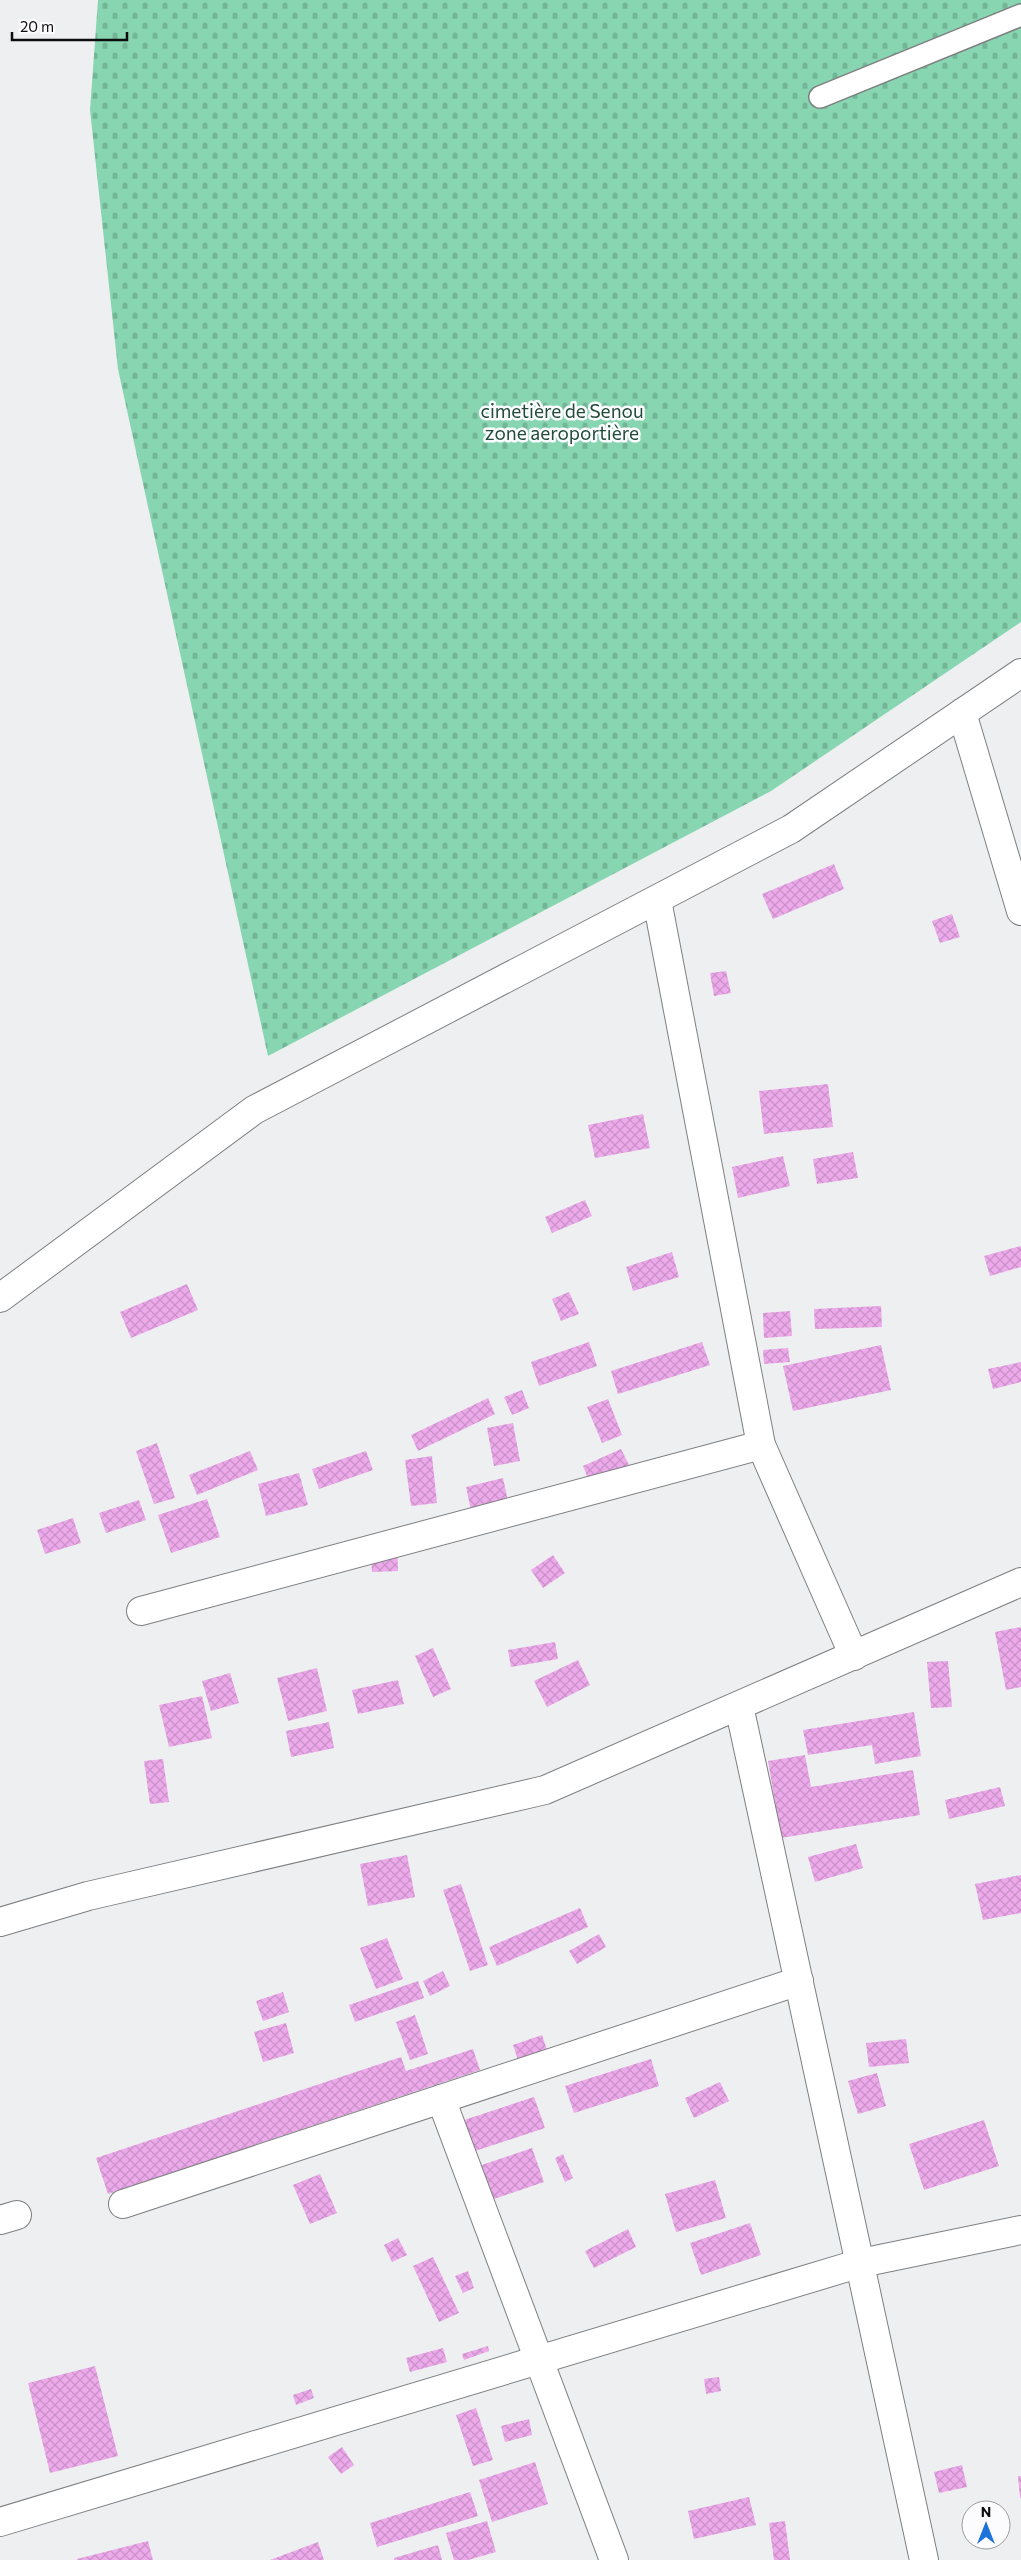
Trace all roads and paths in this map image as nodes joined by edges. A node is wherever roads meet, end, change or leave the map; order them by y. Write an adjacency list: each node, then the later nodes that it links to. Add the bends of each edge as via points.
1 (1021, 14): 2 (lane)
2 (820, 97)
3 (1021, 673): 4 (street)
4 (962, 713): 5 (street, via 791,829); 6 (street)
5 (657, 900): 7 (street, via 254,1110); 8 (street)
6 (1021, 911)
7 (0, 1298)
8 (761, 1445): 10 (street); 11 (street)
9 (1021, 1582): 11 (street)
10 (141, 1611)
11 (854, 1656): 12 (street)
12 (739, 1706): 13 (street, via 545,1790 88,1896); 14 (street)
13 (0, 1922)
14 (799, 1981): 15 (street); 18 (street)
15 (442, 2099): 16 (street); 19 (street)
16 (123, 2204)
17 (1021, 2230): 18 (street)
18 (861, 2263): 19 (street); 22 (street)
19 (539, 2360): 20 (street); 21 (street)
20 (0, 2522)
21 (614, 2560)
22 (924, 2560)

